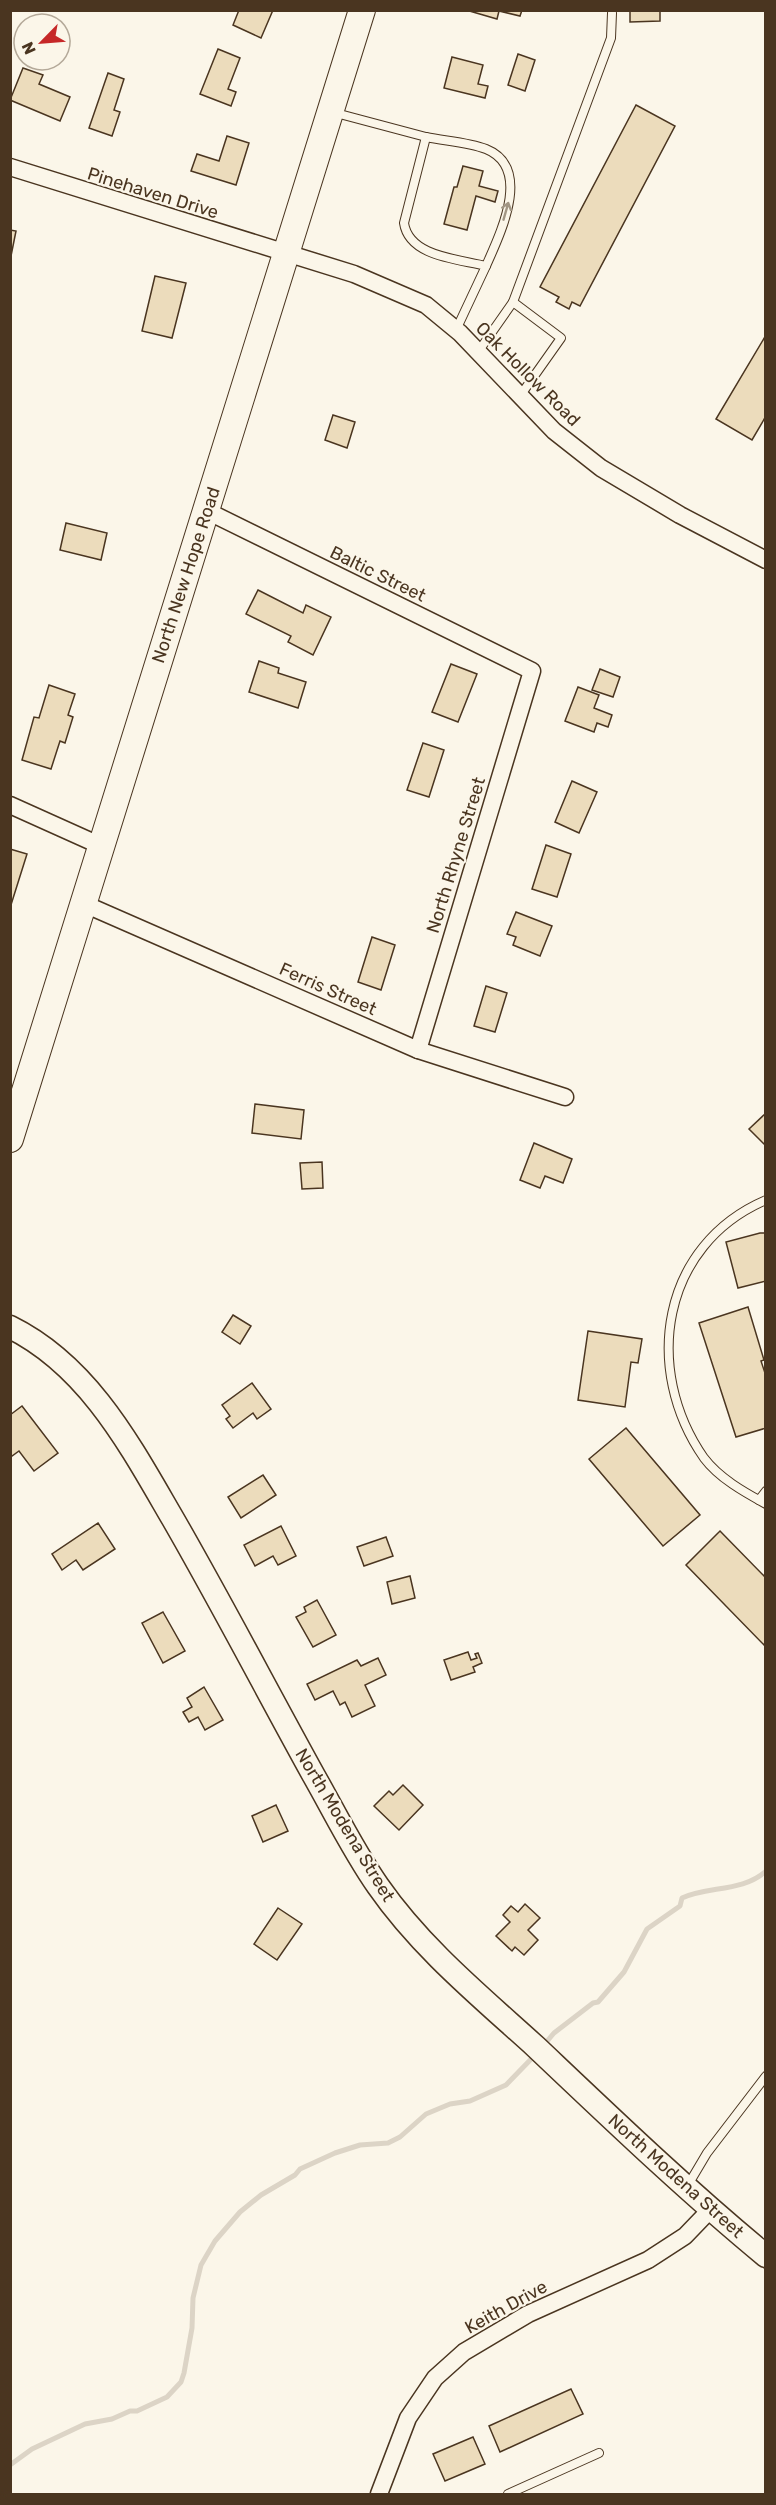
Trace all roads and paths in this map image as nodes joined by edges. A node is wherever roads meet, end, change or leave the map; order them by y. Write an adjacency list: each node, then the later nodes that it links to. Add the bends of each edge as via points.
1 (362, 10): 3 (main road, North New Hope Road)
2 (612, 13): 8 (lane, via 611,38)
3 (331, 111): 4 (lane); 6 (main road, North New Hope Road)
4 (426, 137): 7 (lane, via 405,231 426,250); 7 (lane, one-way to 4, via 511,192 507,166 485,149)
5 (10, 168): 6 (street, Pinehaven Drive)
6 (285, 254): 9 (street, Oak Hollow Road, via 354,274 426,305); 12 (main road, North New Hope Road)
7 (486, 266): 9 (lane)
8 (513, 302): 10 (lane); 11 (lane, via 561,339)
9 (456, 330): 10 (street, Oak Hollow Road)
10 (478, 352): 11 (street, Oak Hollow Road)
11 (520, 396): 13 (street, Oak Hollow Road, via 554,431 601,468)
12 (207, 511): 14 (street, Baltic Street); 16 (main road, North New Hope Road)
13 (765, 560)
14 (532, 671): 18 (street, North Rhyne Street)
15 (10, 805): 16 (street)
16 (99, 845): 17 (main road, North New Hope Road)
17 (82, 903): 18 (street, Ferris Street); 20 (main road, North New Hope Road)
18 (418, 1050): 19 (street, Ferris Street)
19 (565, 1097)
20 (10, 1139)
21 (765, 1200): 24 (lane, via 745,1209 719,1230 682,1279 672,1311 668,1348 671,1387 685,1426 705,1460 739,1490)
22 (10, 1328): 26 (street, North Modena Street, via 29,1336 65,1364 128,1442 199,1563 348,1837 406,1923)
23 (765, 1491): 24 (lane)
24 (762, 1502)
25 (765, 2076): 26 (lane, via 707,2153)
26 (687, 2188): 27 (street, North Modena Street)
27 (710, 2210): 28 (street, North Modena Street); 30 (street, Keith Drive, via 685,2236 648,2260 528,2314 464,2352 435,2378 408,2418)
28 (765, 2256)
29 (599, 2453): 31 (lane)
30 (379, 2494)
31 (508, 2494)

